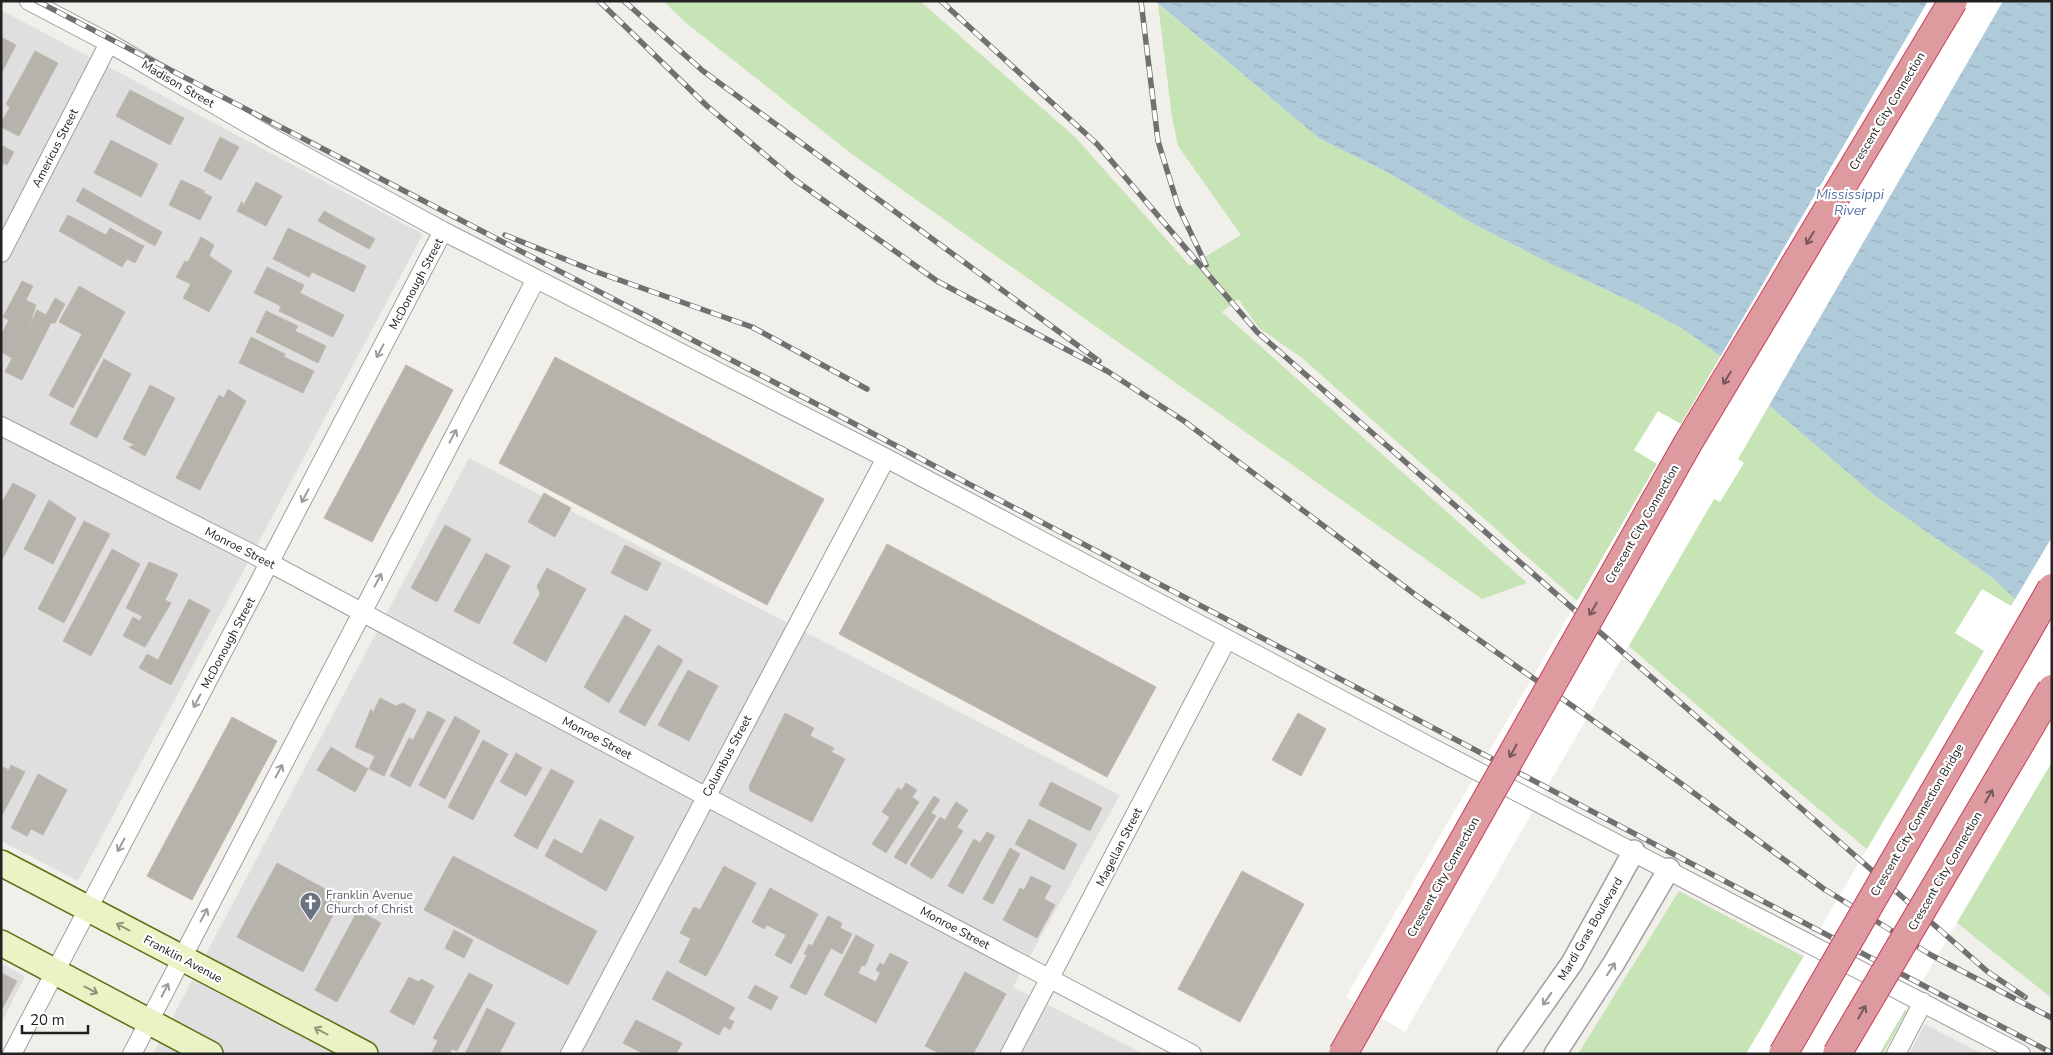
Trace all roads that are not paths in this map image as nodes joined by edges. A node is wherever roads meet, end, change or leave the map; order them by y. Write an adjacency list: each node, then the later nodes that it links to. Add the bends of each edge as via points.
1 (30, 1): 3 (street, Madison Street)
2 (1952, 1): 32 (highway, Crescent City Connection, one-way to 32, bridge, via 1683,451)
3 (109, 43): 4 (street, Madison Street); 5 (street, Americus Street)
4 (443, 231): 6 (street, Madison Street); 9 (street, McDonough Street, one-way to 9)
5 (1, 253)
6 (536, 279): 8 (street, Madison Street); 11 (street, one-way to 6)
7 (1, 426): 9 (street, Monroe Street)
8 (886, 458): 12 (street, Madison Street); 14 (street, Columbus Street)
9 (270, 563): 11 (street, Monroe Street); 18 (street, McDonough Street, one-way to 18)
10 (2052, 588): 35 (highway, Crescent City Connection Bridge, bridge)
11 (362, 612): 14 (street, Monroe Street); 20 (street, one-way to 11)
12 (1227, 639): 15 (street, Madison Street); 22 (street, Magellan Street)
13 (2052, 689): 36 (highway, Crescent City Connection, one-way to 13, bridge)
14 (705, 796): 22 (street, Monroe Street); 29 (street, Columbus Street)
15 (1634, 851): 17 (street, Madison Street); 33 (street, Mardi Gras Boulevard, one-way to 33, via 1572,964)
16 (1, 863): 18 (main road, Franklin Avenue)
17 (1668, 869): 23 (street, Madison Street); 34 (street, one-way to 17, via 1614,963)
18 (87, 907): 20 (main road, Franklin Avenue, one-way to 18); 21 (street, McDonough Street)
19 (1, 943): 21 (main road)
20 (181, 958): 24 (street, one-way to 20); 28 (main road, Franklin Avenue, one-way to 20)
21 (54, 970): 24 (main road, one-way to 24); 25 (street, McDonough Street)
22 (1051, 978): 30 (street, Magellan Street); 31 (street, Monroe Street)
23 (1924, 1002): 37 (street); 38 (street, Madison Street)
24 (149, 1022): 26 (street); 27 (main road)
25 (12, 1054)
26 (132, 1054)
27 (210, 1054)
28 (365, 1054)
29 (570, 1054)
30 (1010, 1054)
31 (1192, 1054)
32 (1343, 1054)
33 (1508, 1054)
34 (1555, 1054)
35 (1782, 1054)
36 (1837, 1054)
37 (1896, 1054)
38 (2021, 1054)

